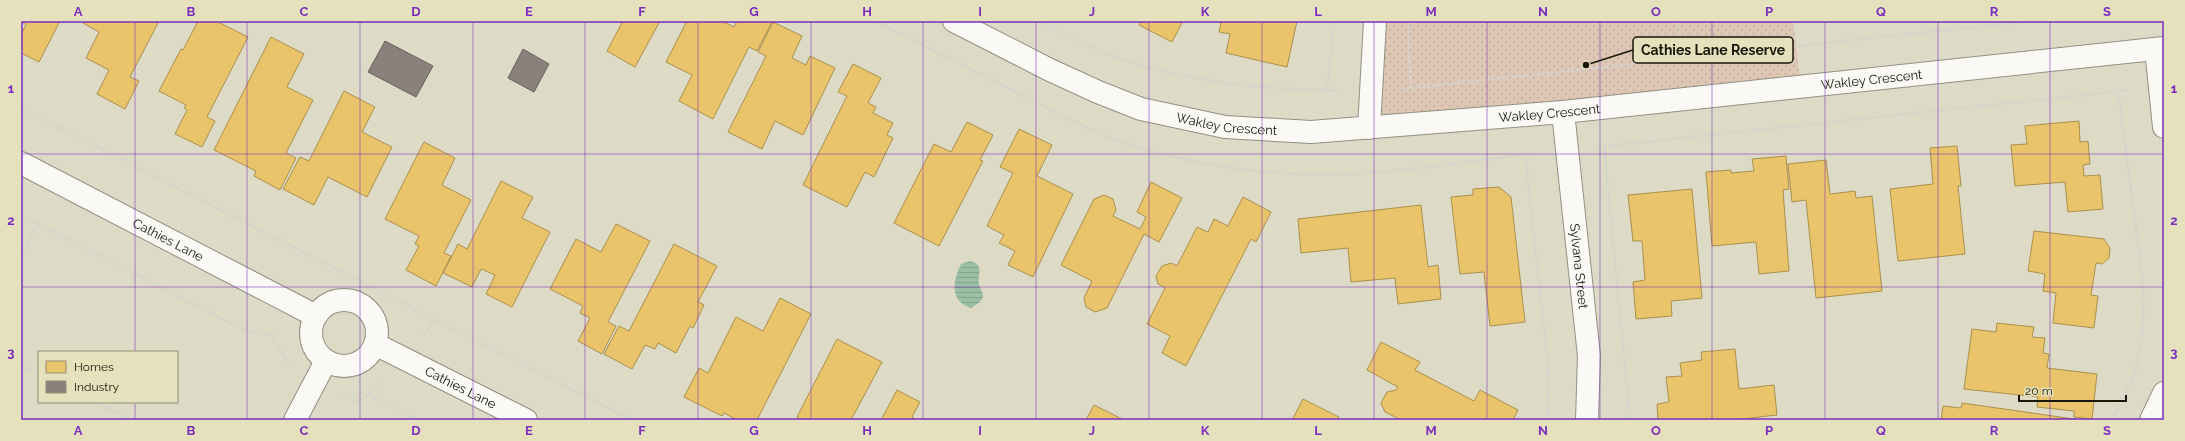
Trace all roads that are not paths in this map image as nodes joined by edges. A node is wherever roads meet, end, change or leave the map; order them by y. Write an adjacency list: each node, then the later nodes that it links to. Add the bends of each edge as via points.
1 (954, 21): 6 (street, Wakley Crescent, via 1050,70 1141,109 1225,127 1268,131 1311,132)
2 (1375, 21): 6 (street)
3 (2160, 48): 4 (street, Wakley Crescent); 5 (street)
4 (1563, 112): 6 (street, Wakley Crescent); 14 (street, Sylvana Street, via 1589,356)
5 (2164, 127)
6 (1370, 128)
7 (21, 163): 8 (street, Cathies Lane)
8 (316, 316): 9 (street, via 323,308 333,303 353,302 366,310 375,323 377,334); 10 (street, via 312,325 313,346)
9 (374, 344): 10 (street, via 370,353 354,364 345,366); 13 (street, Cathies Lane)
10 (326, 361): 12 (street)
11 (2164, 393): 15 (street)
12 (295, 420)
13 (526, 420)
14 (1587, 420)
15 (2151, 420)

